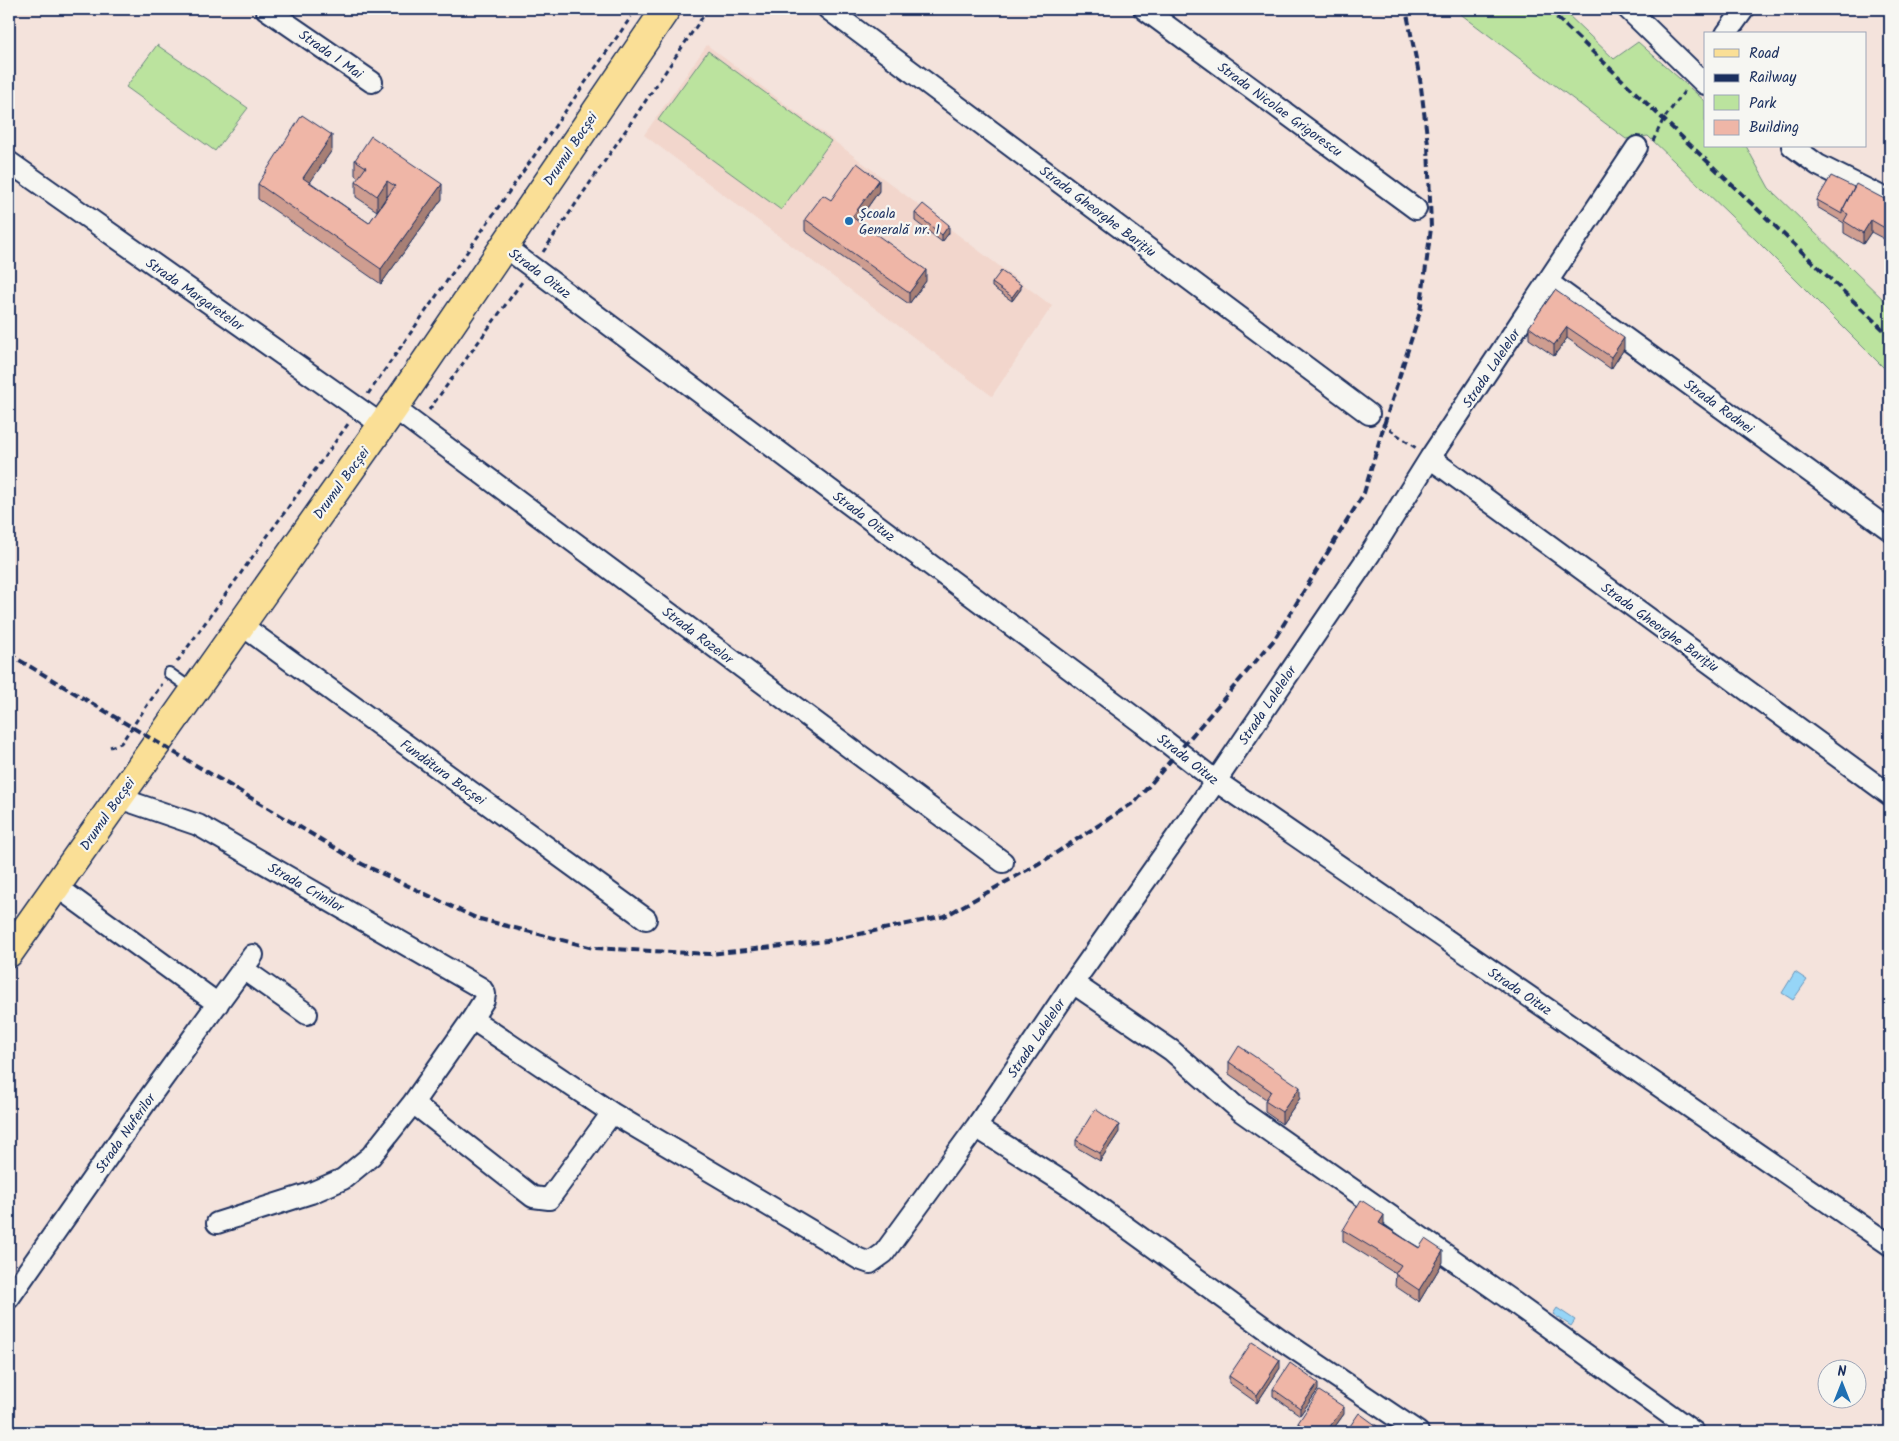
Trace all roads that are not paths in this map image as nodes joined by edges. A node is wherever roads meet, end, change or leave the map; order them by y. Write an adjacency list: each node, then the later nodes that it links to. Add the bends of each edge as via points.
1 (266, 9): 9 (street, Strada 1 Mai)
2 (666, 9): 15 (main road, Drumul Bocșei)
3 (828, 9): 17 (street, Strada Gheorghe Barițiu)
4 (1144, 9): 14 (street, Strada Nicolae Grigorescu)
5 (1628, 9): 8 (street)
6 (1744, 9): 7 (street)
7 (1727, 32)
8 (1703, 76)
9 (372, 82)
10 (1637, 148): 16 (street, Strada Lalelelor)
11 (1795, 148): 13 (street, via 1818,165)
12 (9, 162): 18 (street, Strada Margaretelor)
13 (1890, 201)
14 (1416, 209)
15 (505, 246): 18 (main road, Drumul Bocșei); 24 (street, Strada Oituz)
16 (1548, 282): 19 (street, Strada Lalelelor); 20 (street, Strada Rodnei)
17 (1369, 414)
18 (388, 417): 21 (main road, Drumul Bocșei); 27 (street, Strada Rozelor, via 418,426)
19 (1430, 458): 24 (street, Strada Lalelelor, via 1370,554); 25 (street, Strada Gheorghe Barițiu)
20 (1890, 530)
21 (240, 624): 23 (main road, Drumul Bocșei); 29 (street, Fundătura Bocșei)
22 (169, 673): 23 (lane)
23 (194, 690): 26 (main road, Drumul Bocșei)
24 (1216, 781): 31 (street, Strada Lalelelor); 39 (street, Strada Oituz)
25 (1890, 795)
26 (119, 798): 28 (main road, Drumul Bocșei); 34 (street, Strada Crinilor, via 198,825 481,988 484,1000)
27 (1003, 862)
28 (56, 886): 30 (main road, Drumul Bocșei); 32 (street)
29 (646, 920)
30 (9, 953)
31 (1073, 983): 37 (street, Strada Lalelelor); 42 (street, via 1171,1050 1242,1112)
32 (218, 1004): 33 (street, Strada Nuferilor, via 248,962); 40 (street, Strada Nuferilor)
33 (307, 1014)
34 (472, 1019): 35 (street); 36 (street)
35 (413, 1103): 36 (street, via 533,1197 549,1199); 38 (street, via 372,1156 342,1179)
36 (612, 1113): 37 (street, Strada Lalelelor, via 870,1263 884,1253)
37 (976, 1128): 41 (street, via 1071,1187 1280,1339)
38 (217, 1223)
39 (1890, 1245)
40 (9, 1298)
41 (1418, 1432)
42 (1694, 1432)

